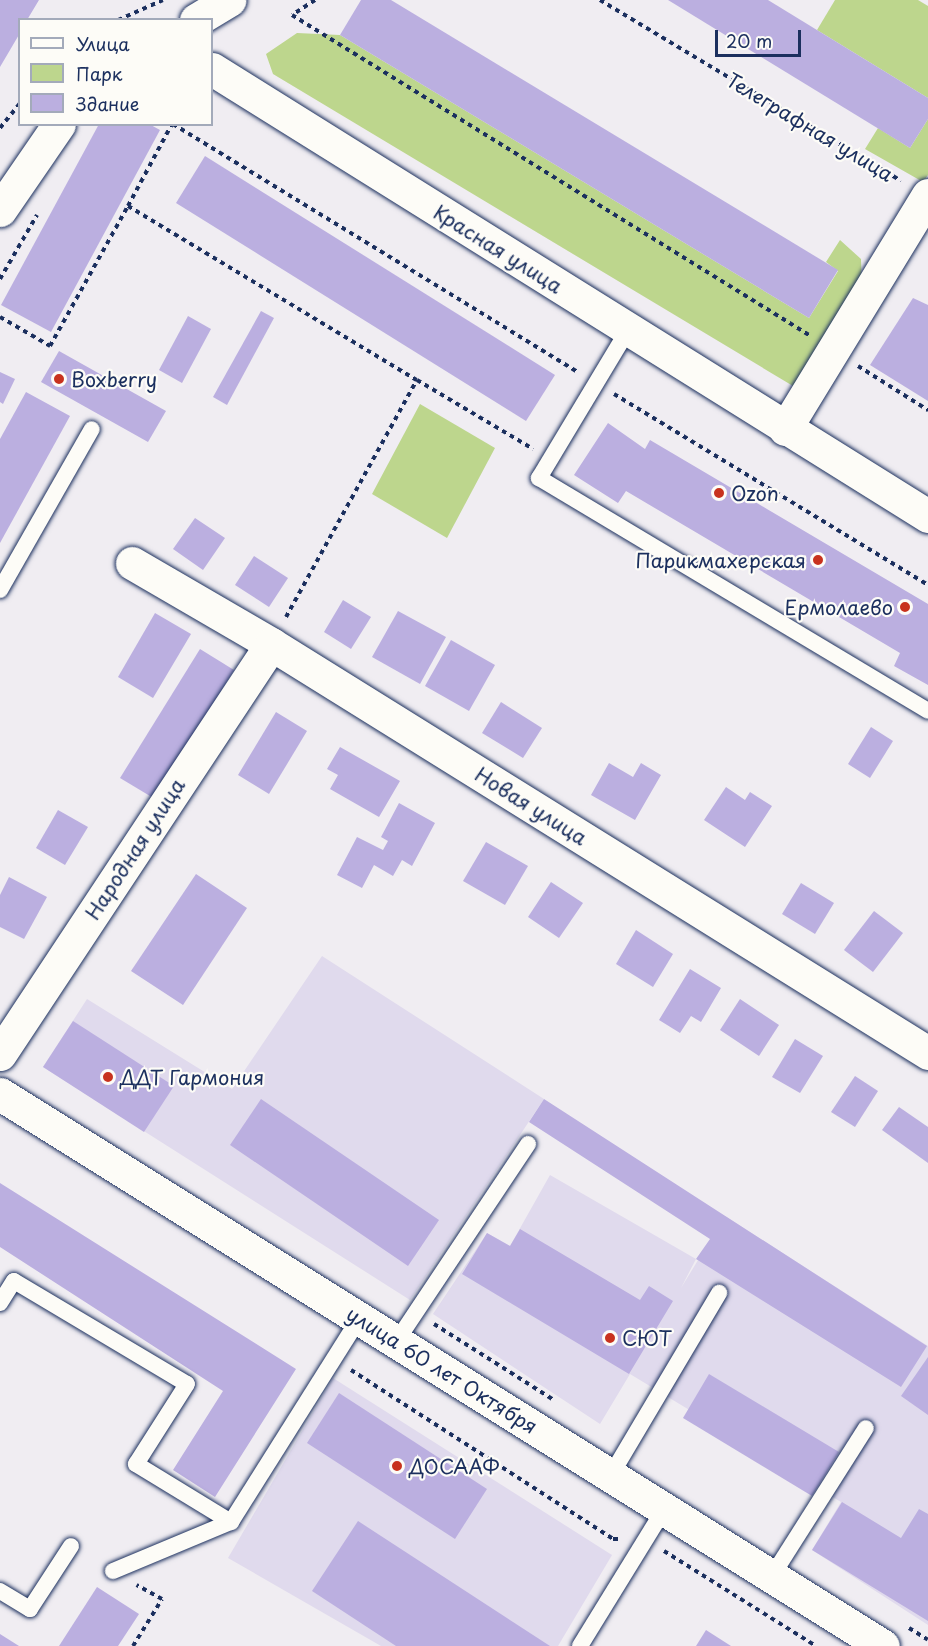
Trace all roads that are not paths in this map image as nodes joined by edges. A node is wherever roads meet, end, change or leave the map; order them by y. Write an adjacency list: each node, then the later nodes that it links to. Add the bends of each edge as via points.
1 (229, 0): 2 (street)
2 (199, 18)
3 (213, 70): 7 (street, Красная улица)
4 (58, 126): 6 (street)
5 (928, 196): 9 (street)
6 (0, 210)
7 (628, 330): 9 (street, Красная улица); 14 (lane, via 538,478)
8 (92, 429): 12 (lane)
9 (785, 429): 10 (street, Красная улица)
10 (928, 516)
11 (132, 563): 13 (street, Новая улица)
12 (0, 590)
13 (271, 644): 15 (street, Новая улица); 16 (street, Народная улица)
14 (928, 711)
15 (928, 1053)
16 (0, 1054)
17 (0, 1094): 21 (street, улица 60 лет Октября)
18 (528, 1144): 22 (lane)
19 (719, 1293): 24 (lane)
20 (0, 1303): 26 (lane, via 14,1281 187,1384 136,1464)
21 (359, 1319): 22 (street, улица 60 лет Октября); 26 (lane)
22 (396, 1342): 24 (street, улица 60 лет Октября)
23 (866, 1428): 29 (lane)
24 (612, 1475): 25 (street, улица 60 лет Октября)
25 (665, 1508): 29 (street, улица 60 лет Октября); 31 (lane)
26 (231, 1522): 28 (lane)
27 (70, 1546): 30 (lane, via 30,1609)
28 (113, 1570)
29 (772, 1576): 32 (street, улица 60 лет Октября)
30 (0, 1591)
31 (582, 1645)
32 (883, 1646)

